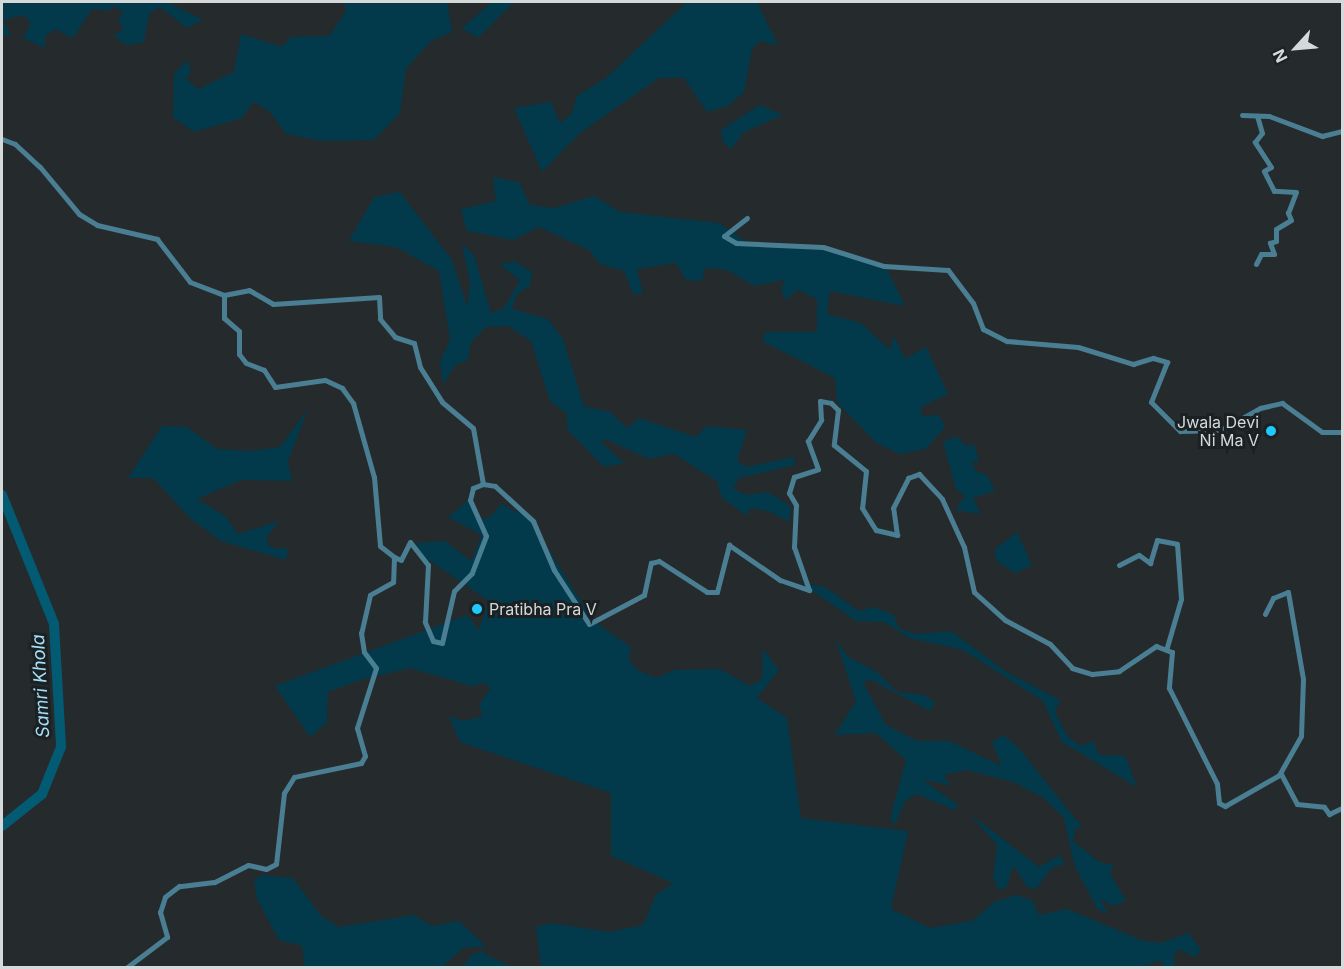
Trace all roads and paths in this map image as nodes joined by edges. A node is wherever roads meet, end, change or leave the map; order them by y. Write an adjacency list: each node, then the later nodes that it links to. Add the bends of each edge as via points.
1 (1242, 115): 2 (street)
2 (1257, 116): 3 (street, via 1322,136); 6 (street, via 1262,133 1255,142 1270,167 1264,171 1274,190 1296,192 1288,213 1291,220 1276,229 1276,241 1270,243 1274,254 1261,254)
3 (1342, 131)
4 (2, 139): 7 (street, via 15,144 40,167 79,214 97,225 157,239 190,282)
5 (747, 218): 8 (street, via 724,236 736,243 823,247 884,266 948,270 972,303 983,329 1007,340 1077,347 1133,364 1153,358 1167,362 1151,402 1180,430 1221,430 1260,408 1282,404 1322,432)
6 (1256, 264)
7 (224, 295): 9 (street, via 249,290 273,304 379,297 380,319 395,337 414,343 420,367 442,402 478,436); 10 (street, via 224,318 239,331 237,347 246,363 264,370 275,387 325,380 342,387 353,403 374,477 380,546)
8 (1342, 432)
9 (483, 484): 10 (street, via 473,488 470,500 486,536 472,573 454,591 442,643 433,641 425,622 428,565 410,542 401,560); 13 (street, via 495,486 532,521 554,570 589,624 644,595 651,563 659,561 707,592 717,592 729,546 772,575 809,590 794,547 796,505 789,493 794,477 818,469 808,441 821,420 820,401 838,410 834,445 866,471 862,508 876,530 897,535 893,508 908,478 919,474 942,499 964,547 975,592 1005,620 1050,644 1071,668 1092,674 1119,671 1156,646)
10 (394, 557): 16 (street, via 393,582 370,595 362,633 364,652 376,668 357,728 365,756 361,763 294,777 284,793 276,864 266,869 248,865 214,882 179,886 165,897 160,912 167,937)
11 (1119, 565): 13 (street, via 1139,555 1150,563 1157,540 1177,544 1180,599)
12 (1265, 614): 14 (street, via 1273,598 1288,592 1303,679 1301,736)
13 (1167, 647): 14 (street, via 1173,668 1169,688 1217,784 1219,802 1225,806)
14 (1279, 775): 15 (street, via 1297,804 1324,807 1329,814)
15 (1342, 807)
16 (126, 968)

